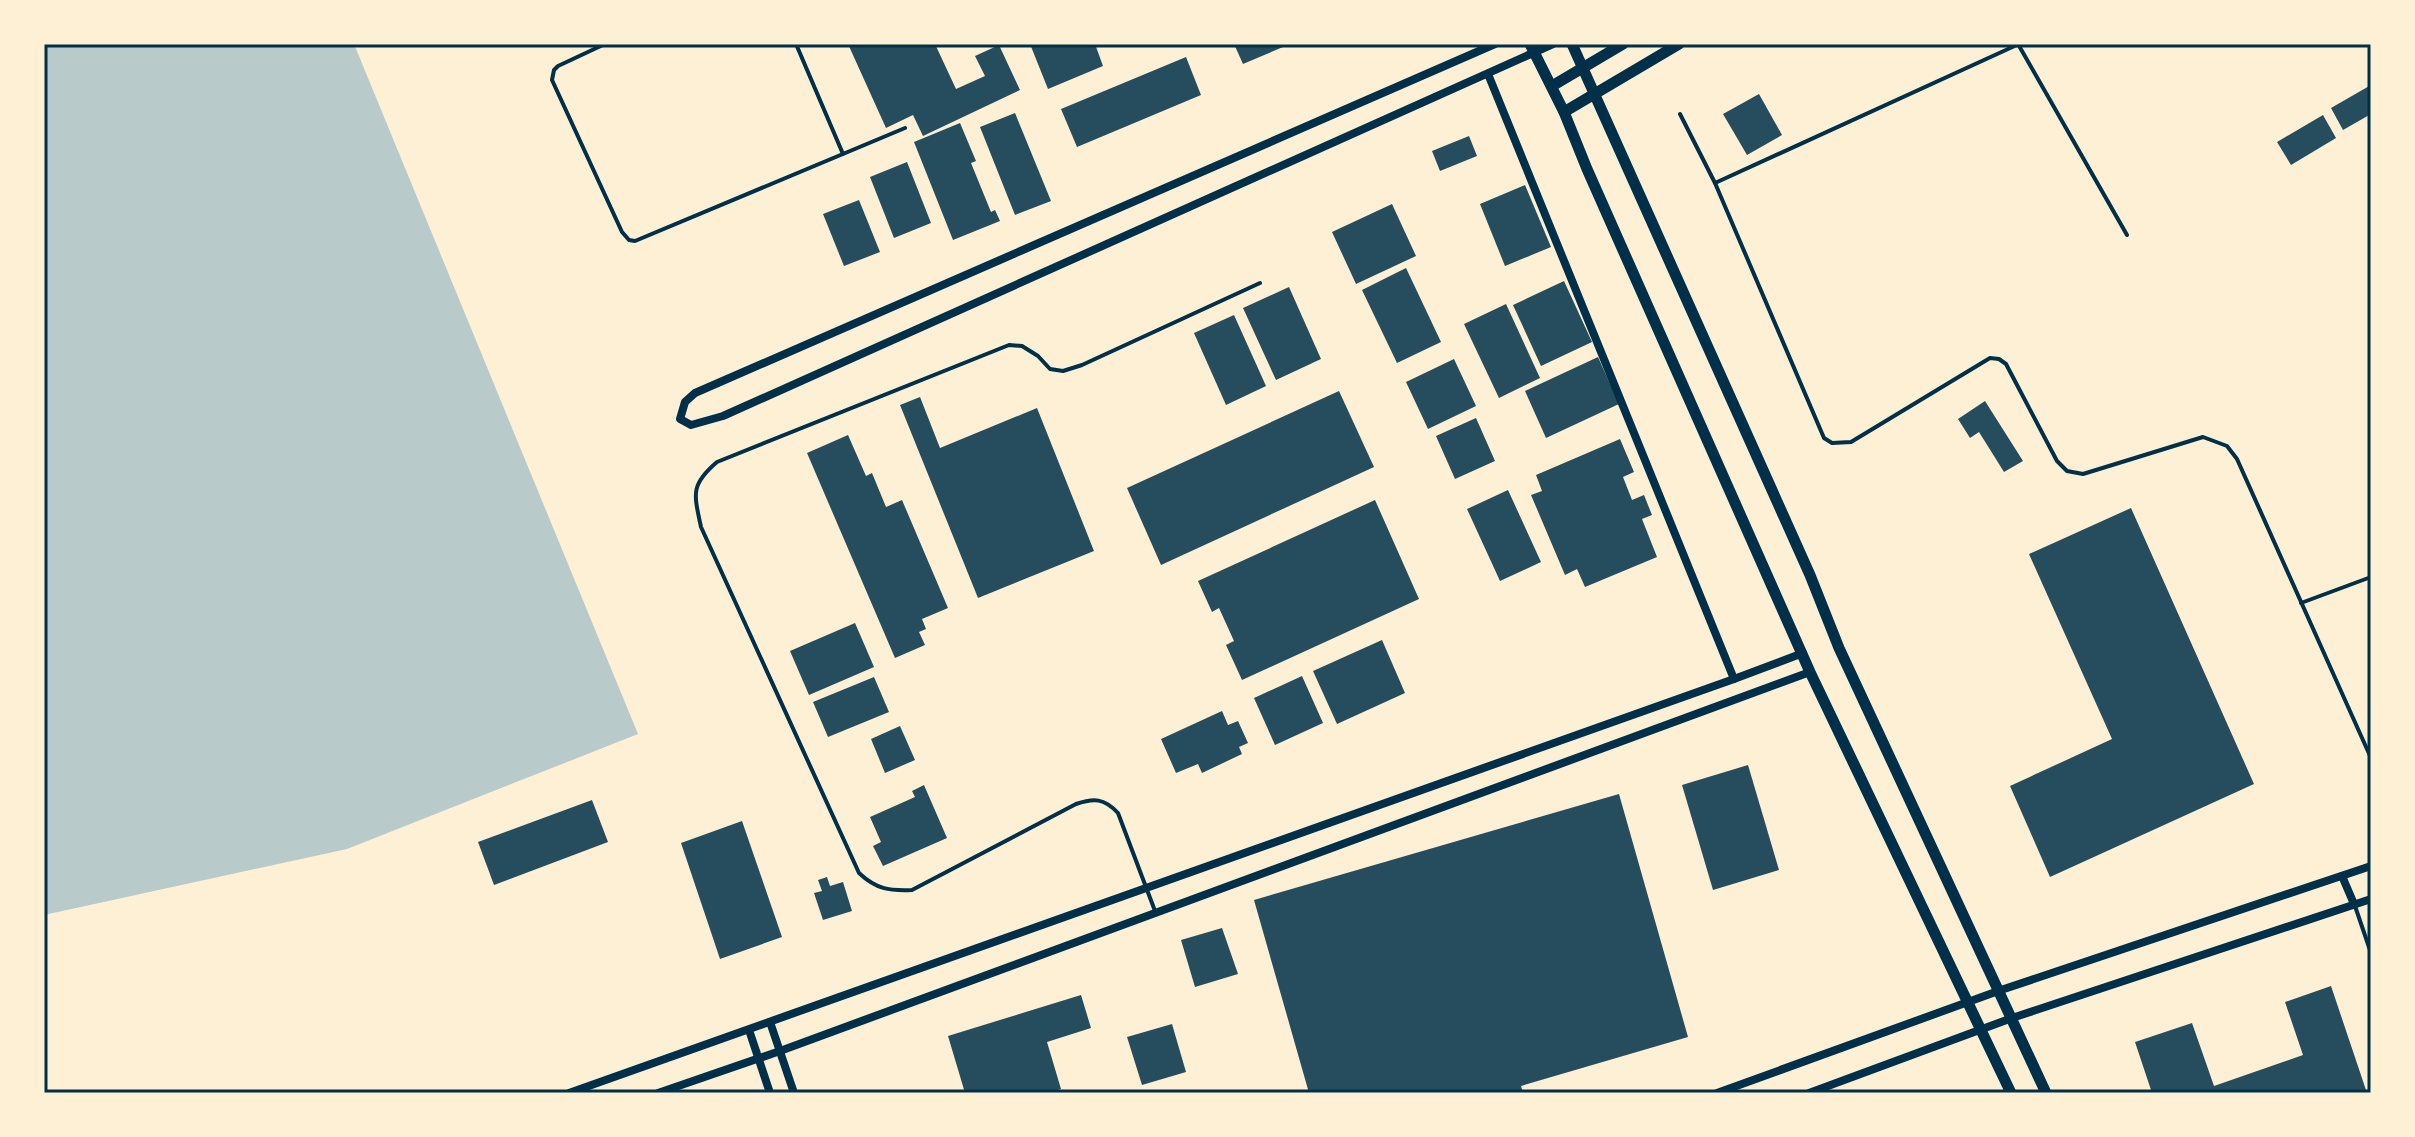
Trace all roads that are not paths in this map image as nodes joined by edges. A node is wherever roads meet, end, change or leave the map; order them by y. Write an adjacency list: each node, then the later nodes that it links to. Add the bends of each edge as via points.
1 (605, 44): 17 (lane, via 558,66 552,80 629,240)
2 (796, 44): 17 (lane)
3 (1495, 44): 11 (street, via 695,393 685,402 680,419 691,425 723,416)
4 (1553, 44): 9 (street)
5 (1572, 44): 10 (street)
6 (1623, 44): 10 (street)
7 (1679, 44): 13 (street)
8 (2018, 44): 18 (lane); 19 (lane)
9 (1532, 49): 11 (street); 12 (street)
10 (1583, 67): 12 (street); 13 (street)
11 (1488, 74): 25 (street)
12 (1552, 86): 14 (street)
13 (1595, 94): 14 (street); 35 (street, via 1846,662)
14 (1564, 112): 23 (street)
15 (1680, 114): 18 (lane)
16 (905, 128): 17 (lane)
17 (843, 154)
18 (1715, 183): 22 (lane, via 1824,438 1851,442 1982,361 1999,359 2067,471 2083,474 2203,437 2227,446)
19 (2127, 235)
20 (1260, 283): 29 (lane, via 1063,371 1050,369 1022,346 1009,345 717,462 700,476 694,494 714,556 859,873 871,885 912,890 1092,799 1108,802 1118,813)
21 (2371, 577): 22 (lane)
22 (2301, 603): 26 (lane)
23 (1803, 653): 24 (street); 25 (street)
24 (1810, 672): 32 (street); 36 (street)
25 (1734, 679): 29 (street)
26 (2371, 758)
27 (2371, 866): 28 (street)
28 (2342, 876): 31 (street); 35 (street)
29 (1146, 888): 32 (lane); 38 (street)
30 (2371, 899): 31 (street)
31 (2354, 904): 33 (lane); 37 (street)
32 (1156, 912): 41 (street)
33 (2369, 938): 34 (lane)
34 (2371, 953)
35 (2001, 990): 36 (street); 37 (street)
36 (1970, 1002): 40 (street); 47 (street)
37 (2012, 1018): 40 (street); 50 (street)
38 (770, 1022): 39 (street); 41 (street)
39 (749, 1030): 42 (street); 43 (street)
40 (1983, 1031): 48 (street); 49 (street)
41 (780, 1051): 42 (street); 46 (street)
42 (758, 1058): 44 (street); 45 (street)
43 (569, 1093)
44 (658, 1093)
45 (770, 1093)
46 (794, 1093)
47 (1717, 1093)
48 (1809, 1093)
49 (2011, 1093)
50 (2046, 1093)

